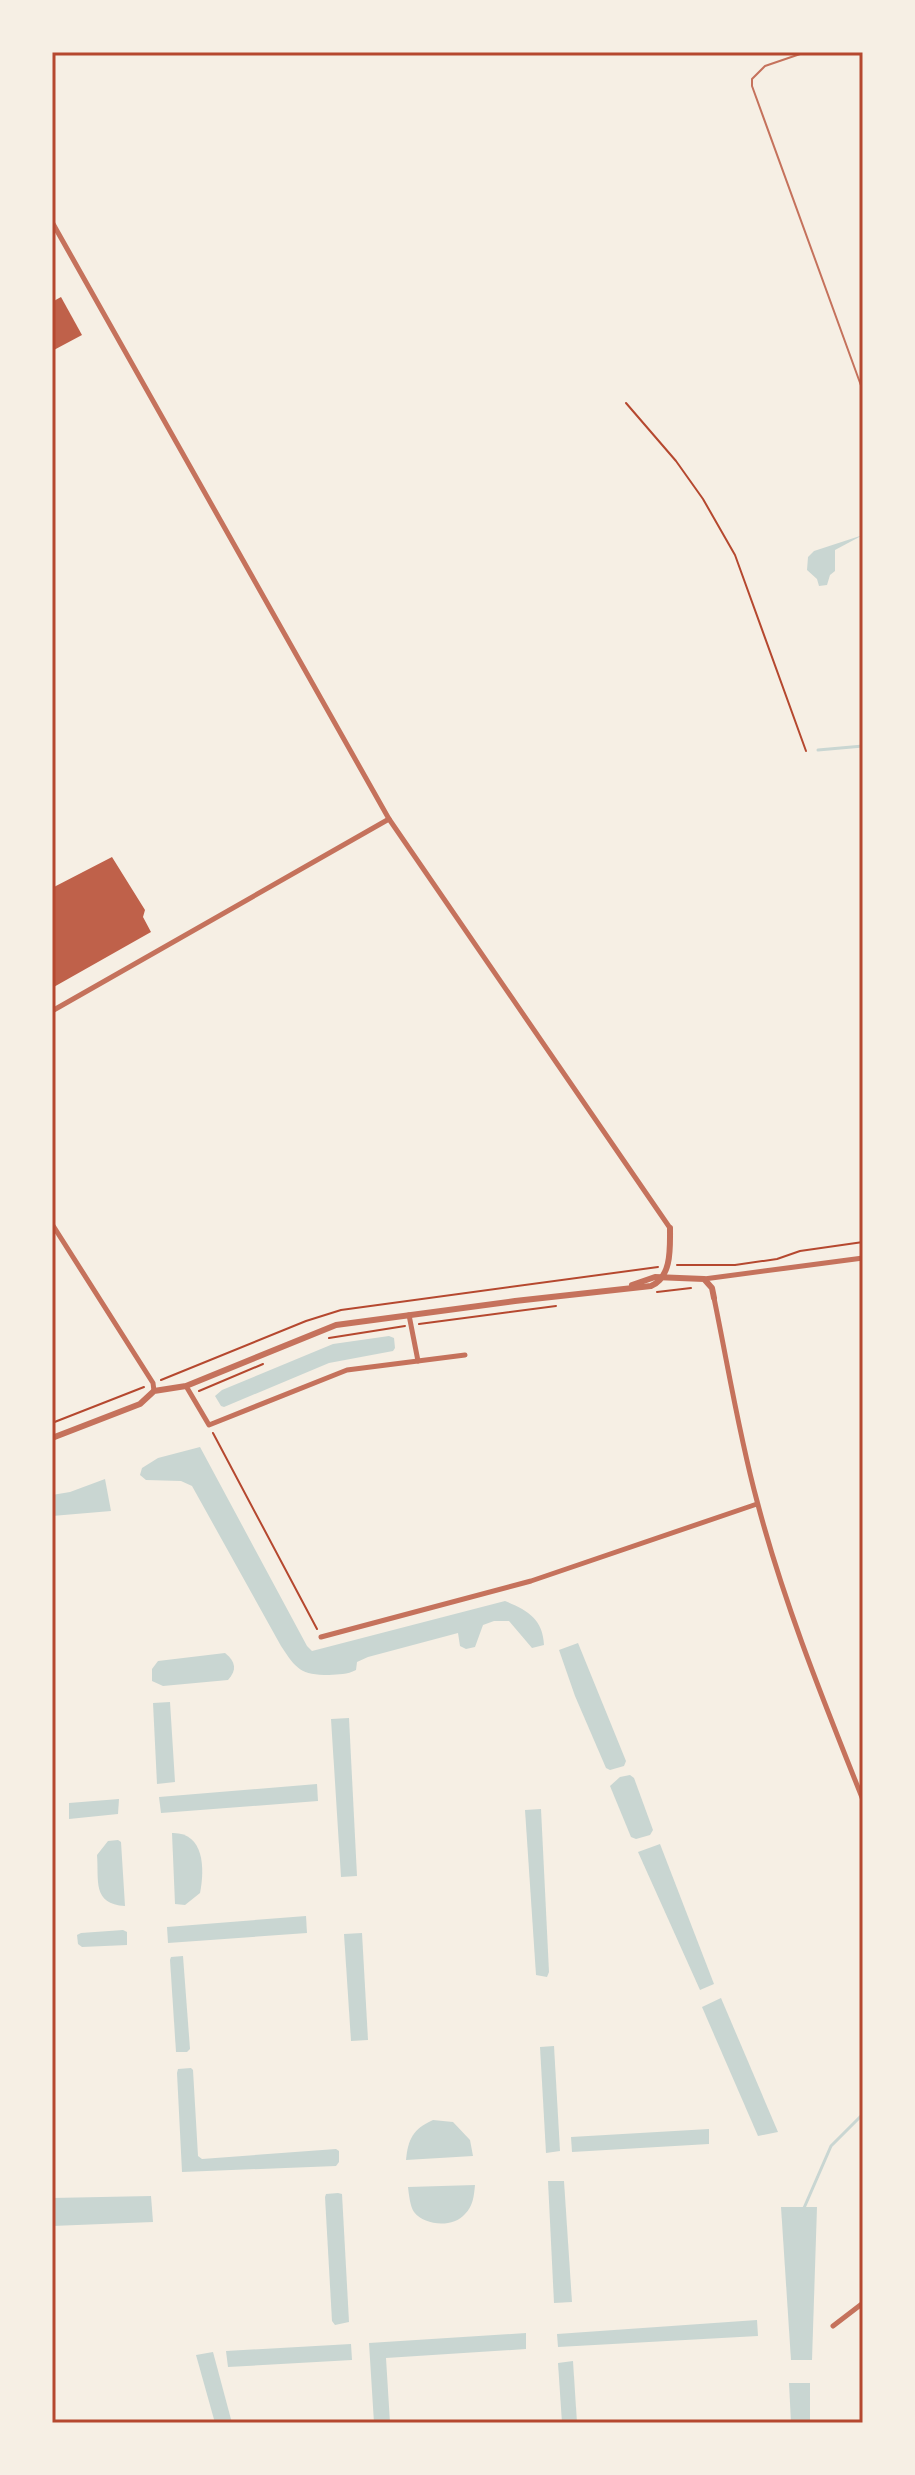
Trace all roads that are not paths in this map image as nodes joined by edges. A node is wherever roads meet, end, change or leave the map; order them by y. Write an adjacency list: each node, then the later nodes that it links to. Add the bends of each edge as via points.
1 (806, 52): 3 (lane, via 765,66 752,86)
2 (52, 222): 4 (street)
3 (863, 391)
4 (389, 819): 5 (street); 7 (street)
5 (52, 1011)
6 (52, 1224): 16 (street)
7 (670, 1228): 9 (street)
8 (863, 1258): 10 (street)
9 (662, 1277): 10 (street); 12 (street, via 651,1286)
10 (704, 1279): 11 (street)
11 (714, 1298): 18 (street)
12 (409, 1315): 14 (street); 15 (street, via 336,1325)
13 (465, 1355): 14 (street)
14 (418, 1361): 15 (street, via 347,1370 209,1425)
15 (186, 1386): 16 (street)
16 (154, 1391): 17 (street, via 140,1404)
17 (52, 1438)
18 (757, 1504): 19 (street, via 531,1581); 20 (street, via 785,1595)
19 (321, 1637)
20 (863, 1800)
21 (863, 2303): 22 (street)
22 (833, 2326)

